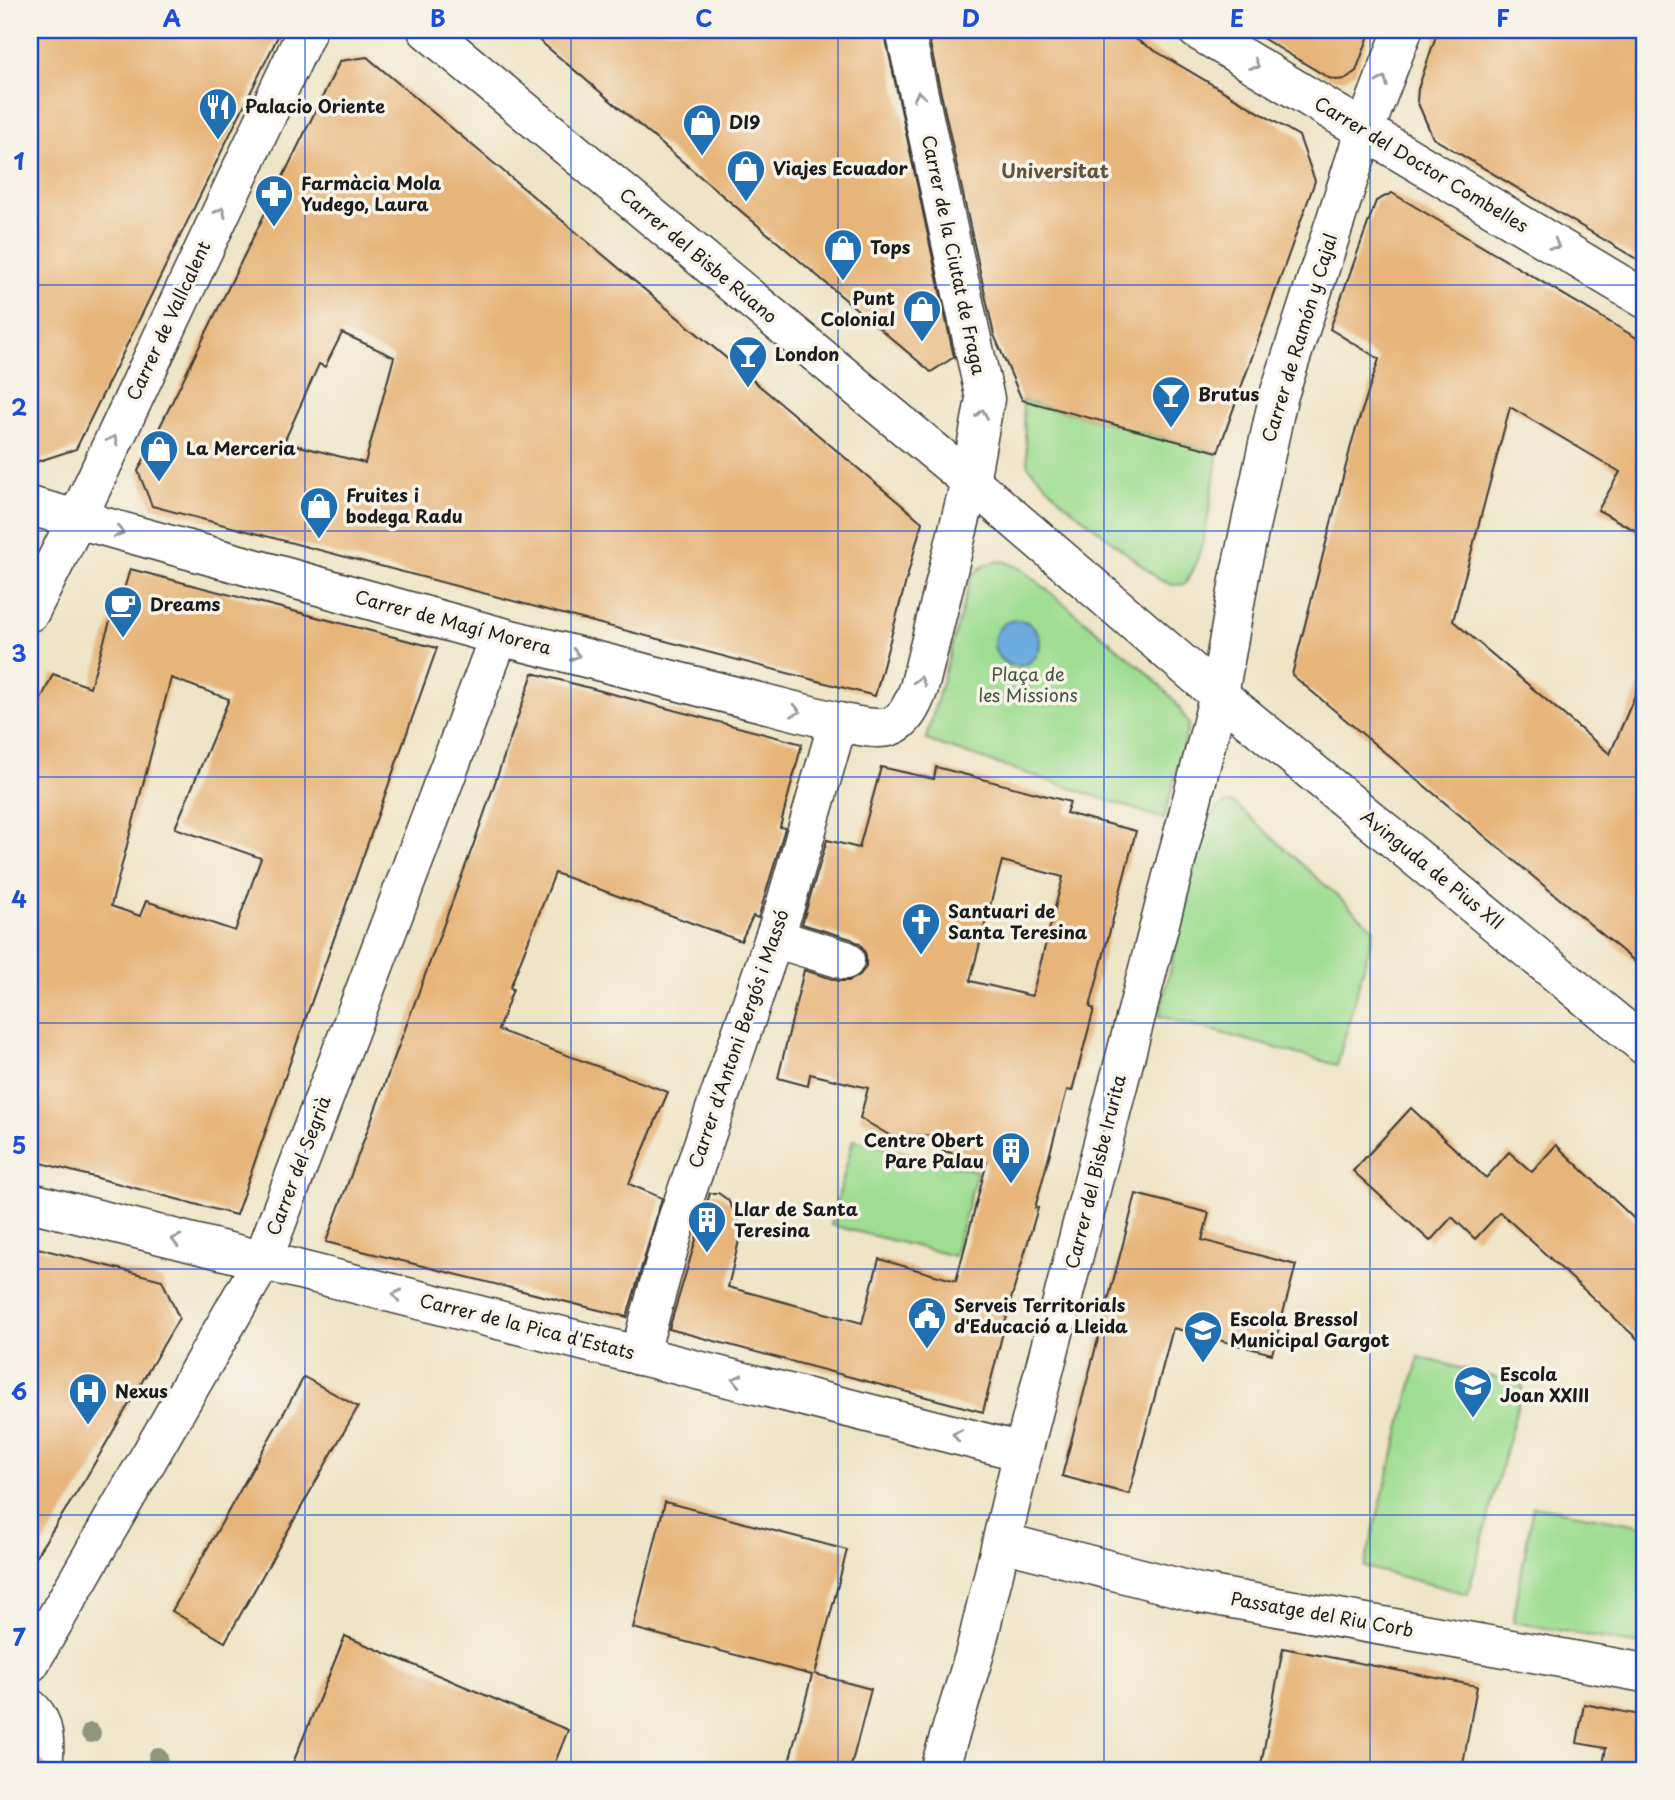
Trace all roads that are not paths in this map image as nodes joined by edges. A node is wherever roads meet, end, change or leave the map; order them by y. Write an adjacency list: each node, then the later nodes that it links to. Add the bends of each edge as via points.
1 (307, 30): 10 (street, Carrer de Vallcalent, one-way to 1)
2 (427, 30): 8 (street, Carrer del Bisbe Ruano)
3 (905, 30): 8 (street, Carrer de la Ciutat de Fraga, one-way to 3, via 985,399)
4 (1197, 30): 6 (street, Carrer del Doctor Combelles, one-way to 6)
5 (1403, 30): 6 (street, Carrer de Ramón y Cajal, one-way to 5)
6 (1364, 132): 7 (street, Carrer del Doctor Combelles, one-way to 7); 13 (street, Carrer de Ramón y Cajal, via 1279,398)
7 (1645, 299)
8 (970, 481): 13 (street); 14 (street, Carrer de Magí Morera, one-way to 8, via 879,730 904,718 912,706)
9 (30, 506): 10 (street, Carrer de Magí Morera)
10 (76, 521): 11 (street, Carrer de Vallcalent); 12 (street, Carrer de Magí Morera, one-way to 12)
11 (30, 612)
12 (499, 636): 14 (street, Carrer de Magí Morera, one-way to 14); 19 (street, Carrer del Segrià)
13 (1219, 695): 17 (street, Avinguda de Pius XII); 21 (street, Carrer del Bisbe Irurita)
14 (838, 722): 15 (street, Carrer d'Antoni Bergós i Massó)
15 (774, 938): 16 (street); 20 (street, Carrer d'Antoni Bergós i Massó, via 676,1223)
16 (845, 960)
17 (1645, 1046)
18 (30, 1202): 19 (street, Carrer de la Pica d'Estats, one-way to 18)
19 (262, 1262): 20 (street, Carrer de la Pica d'Estats, one-way to 19); 23 (street, Carrer del Segrià)
20 (639, 1356): 21 (street, Carrer de la Pica d'Estats, one-way to 20)
21 (1023, 1452): 22 (street, Carrer del Bisbe Irurita)
22 (1002, 1542): 24 (street, Passatge del Riu Corb, via 1199,1593); 27 (street, Carrer del Bisbe Irurita)
23 (30, 1663)
24 (1645, 1673)
25 (30, 1708): 26 (street, via 46,1743)
26 (43, 1770)
27 (939, 1770)

